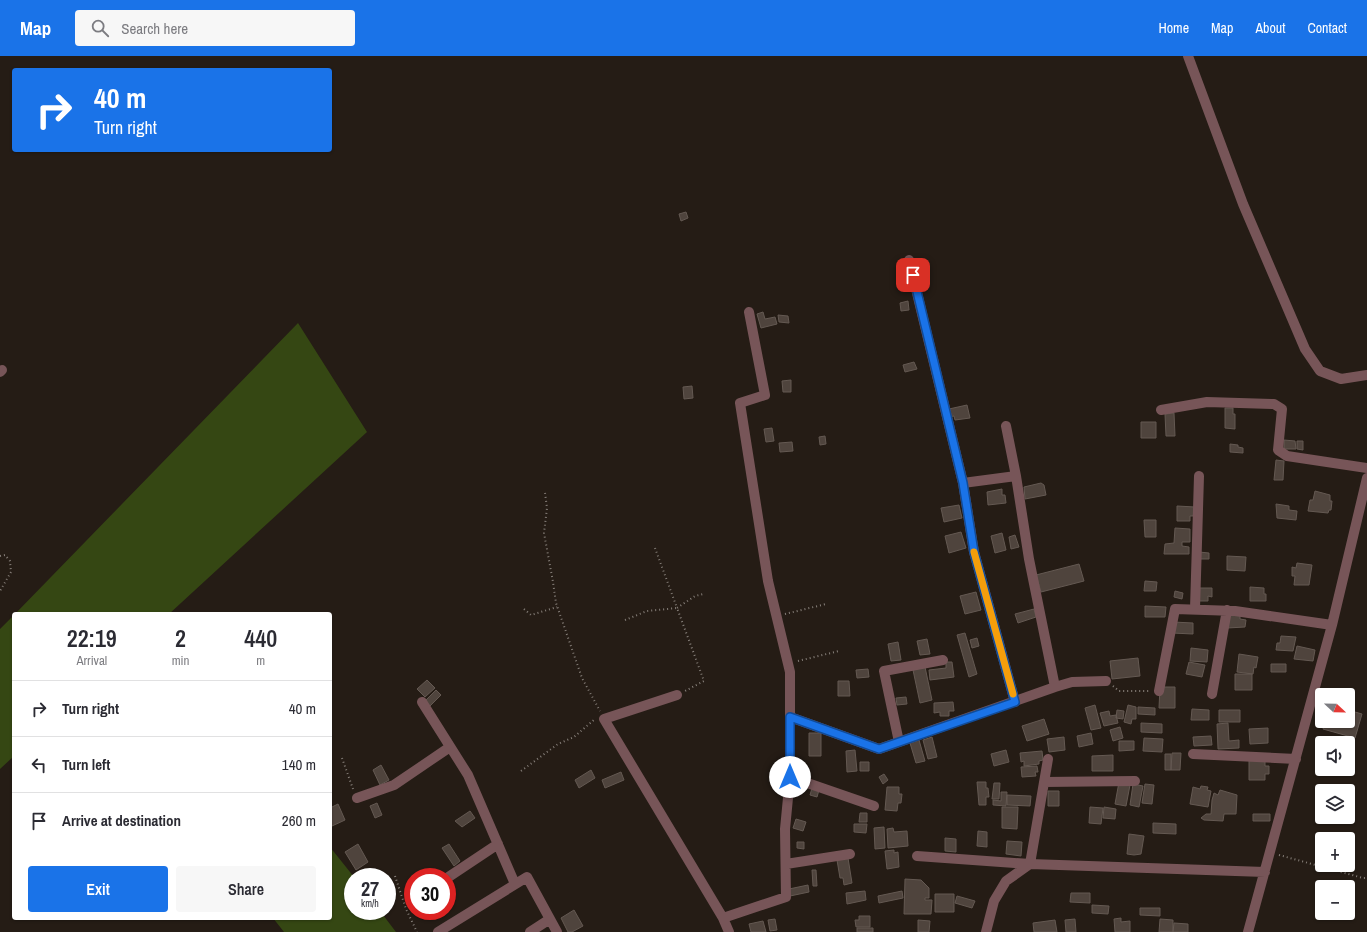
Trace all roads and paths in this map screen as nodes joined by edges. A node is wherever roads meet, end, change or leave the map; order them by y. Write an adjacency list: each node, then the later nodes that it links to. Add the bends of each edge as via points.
1 (1188, 56): 4 (street, via 1243,204 1305,349 1320,370 1342,379)
2 (909, 260): 11 (street)
3 (750, 312): 24 (street, via 765,395 740,403 768,581)
4 (1367, 375)
5 (1161, 410): 7 (street, via 1207,402 1274,404 1282,409 1278,450 1287,456)
6 (1006, 426): 8 (street)
7 (1367, 468)
8 (1016, 476): 11 (street); 31 (street, via 1029,559)
9 (1199, 476): 22 (street)
10 (1367, 478): 13 (street)
11 (963, 483): 36 (street, via 974,552)
12 (545, 493): 19 (path, via 547,508 544,533)
13 (1363, 512): 26 (street)
14 (654, 548): 20 (path)
15 (0, 556): 16 (path, via 5,555 10,561 11,572)
16 (0, 591)
17 (703, 594): 20 (path)
18 (826, 604): 24 (path)
19 (557, 607): 21 (path, via 531,615); 38 (path, via 582,678)
20 (676, 608): 25 (path, via 648,611); 34 (path, via 704,681)
21 (524, 609)
22 (1195, 609): 23 (street); 32 (street, via 1175,609)
23 (1227, 610): 26 (street); 33 (street)
24 (776, 616): 29 (street)
25 (625, 620)
26 (1332, 625): 43 (street)
27 (839, 651): 29 (path)
28 (943, 660): 39 (street, via 884,671)
29 (788, 664): 37 (street)
30 (1106, 681): 31 (street, via 1072,682); 32 (path, via 1119,691)
31 (1055, 687): 36 (street)
32 (1159, 691)
33 (1212, 694)
34 (677, 695): 38 (street)
35 (422, 702): 40 (street)
36 (1015, 702): 39 (street)
37 (790, 717): 39 (street, via 879,749); 46 (street)
38 (604, 719): 45 (path, via 593,719 574,737 558,744); 62 (street)
39 (899, 742)
40 (450, 747): 49 (street, via 394,784); 51 (street, via 468,775)
41 (1193, 754): 43 (street)
42 (342, 758): 49 (path)
43 (1296, 759): 52 (street)
44 (1048, 760): 48 (street)
45 (521, 771)
46 (790, 777): 50 (street); 55 (street)
47 (1135, 781): 48 (street)
48 (1044, 782): 56 (street)
49 (357, 798)
50 (874, 806)
51 (498, 844): 57 (street); 61 (street)
52 (1270, 853): 58 (street); 59 (path)
53 (850, 854): 55 (street)
54 (918, 856): 56 (street)
55 (786, 864): 62 (street, via 786,897)
56 (1030, 864): 58 (street); 69 (street, via 1006,880 994,901)
57 (456, 872)
58 (1265, 872): 70 (street)
59 (1367, 878)
60 (396, 879): 64 (path)
61 (515, 884): 63 (street, via 527,877); 65 (street)
62 (722, 918): 68 (street)
63 (550, 919): 66 (street); 67 (street)
64 (417, 932)
65 (438, 932)
66 (530, 932)
67 (557, 932)
68 (729, 932)
69 (986, 932)
70 (1248, 932)

